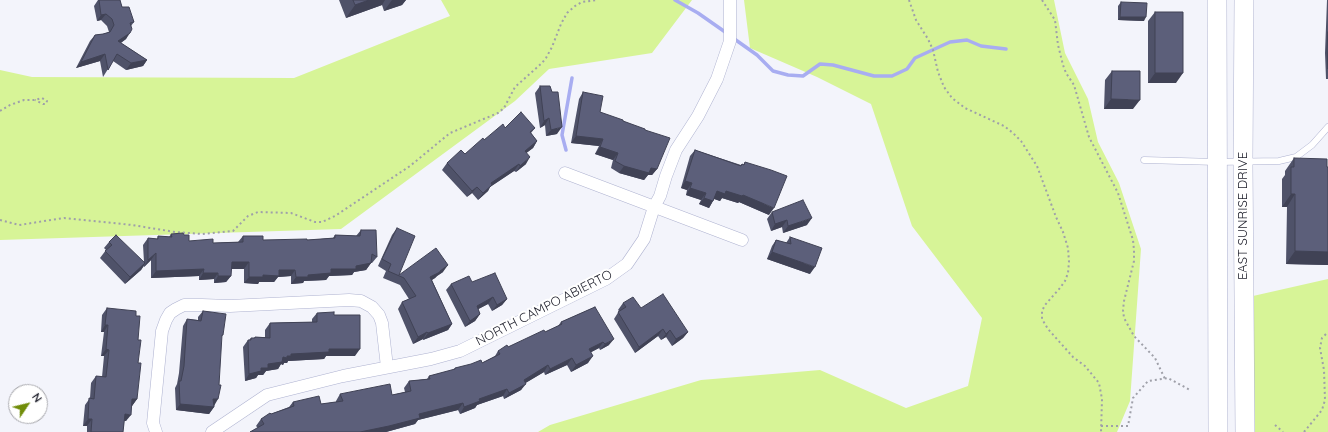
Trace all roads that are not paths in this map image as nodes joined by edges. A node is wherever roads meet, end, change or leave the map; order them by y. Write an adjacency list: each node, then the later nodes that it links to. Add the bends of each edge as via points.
1 (730, 0): 9 (street, NORTH CAMPO ABIERTO, via 730,41 717,79 698,116 676,150)
2 (1217, 0): 6 (main road, EAST SUNRISE DRIVE)
3 (1244, 0): 7 (main road, EAST SUNRISE DRIVE)
4 (1328, 127): 7 (lane, via 1312,145 1296,157 1279,161)
5 (1144, 160): 6 (lane)
6 (1217, 162): 7 (lane); 14 (main road, EAST SUNRISE DRIVE)
7 (1243, 162): 15 (main road, EAST SUNRISE DRIVE)
8 (565, 173): 9 (street)
9 (654, 207): 10 (street); 11 (street, NORTH CAMPO ABIERTO, via 644,240 627,264 606,279 460,351)
10 (742, 240)
11 (388, 367): 12 (street, via 382,322 374,304 349,300 171,306 162,331); 13 (street, NORTH CAMPO ABIERTO, via 267,395)
12 (155, 428)
13 (212, 432)
14 (1218, 432)
15 (1245, 432)

